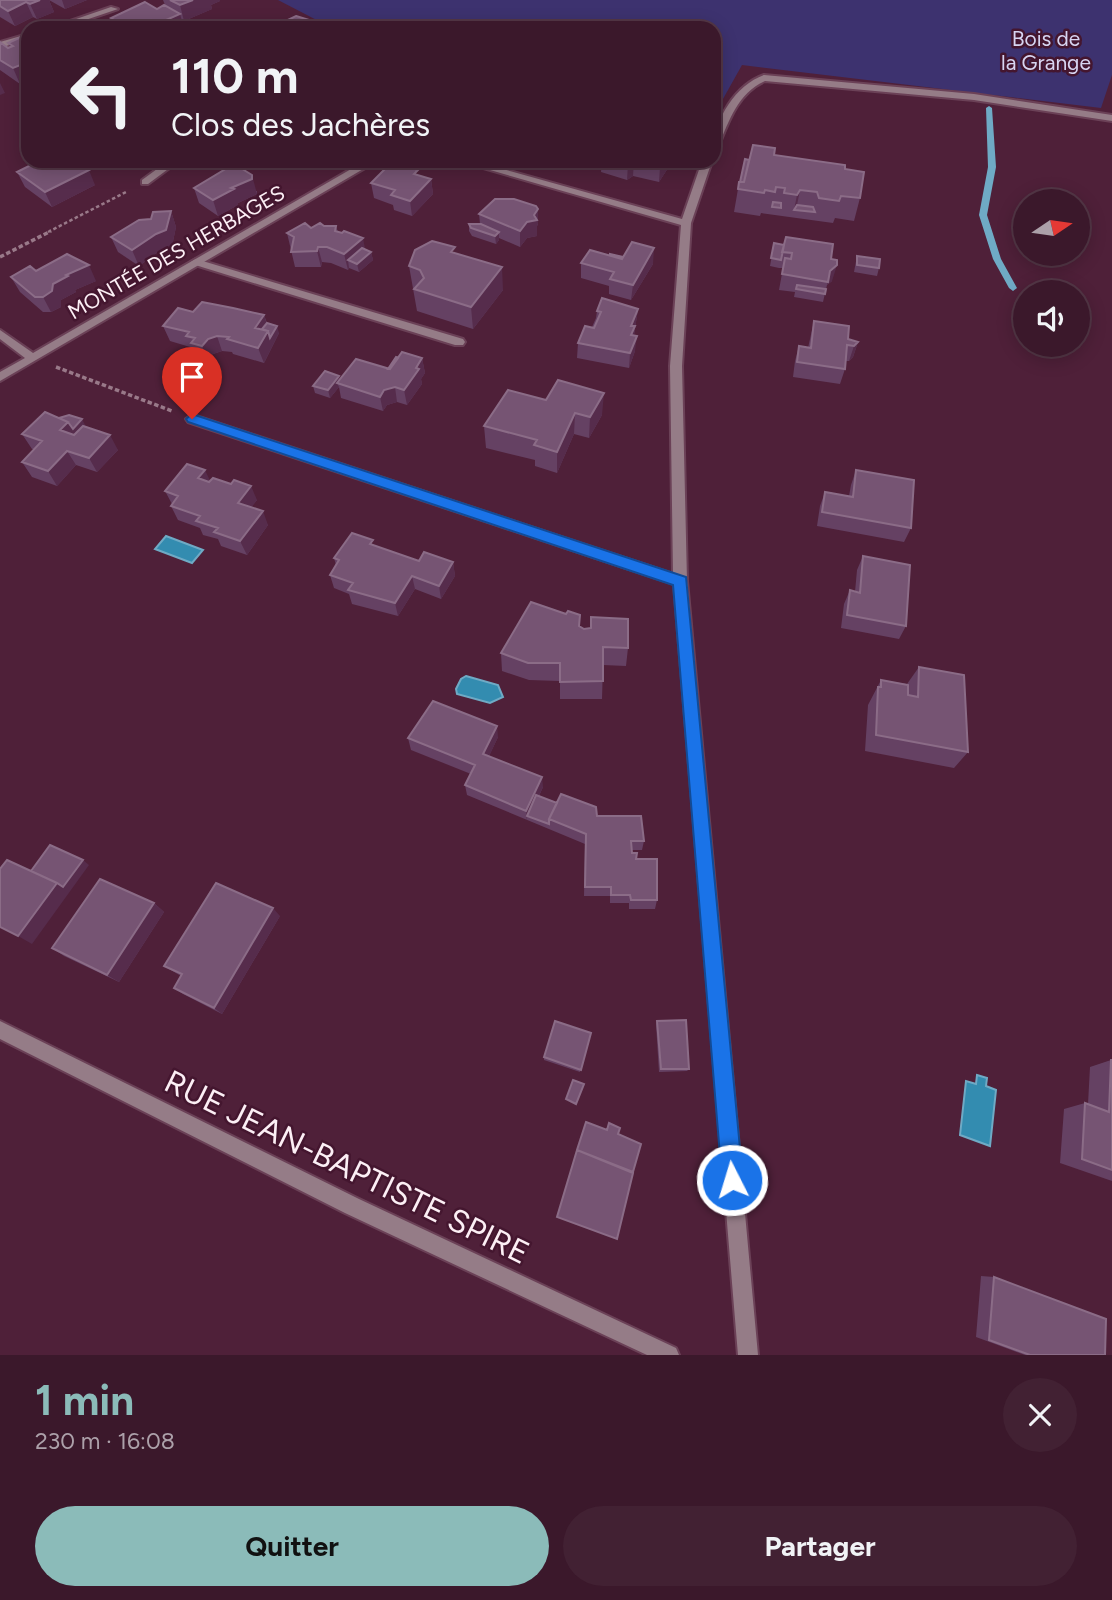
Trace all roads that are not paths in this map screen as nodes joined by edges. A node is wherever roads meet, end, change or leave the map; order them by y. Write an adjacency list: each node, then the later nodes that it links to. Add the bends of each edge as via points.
1 (114, 9): 2 (street)
2 (76, 21)
3 (21, 38): 4 (street)
4 (0, 45)
5 (1112, 118): 6 (street, via 974,97 764,78 751,82 742,93)
6 (721, 132)
7 (164, 168): 11 (street)
8 (360, 168): 13 (street, MONTÉE DES HERBAGES)
9 (489, 168): 12 (street)
10 (705, 168): 12 (street)
11 (145, 182)
12 (686, 223): 19 (street, via 676,366)
13 (196, 262): 15 (street); 16 (street, MONTÉE DES HERBAGES)
14 (0, 334): 16 (street)
15 (459, 342)
16 (31, 357): 17 (street, MONTÉE DES HERBAGES)
17 (0, 377)
18 (192, 419): 19 (street)
19 (680, 581): 22 (street)
20 (0, 1030): 21 (street, RUE JEAN-BAPTISTE SPIRE, via 352,1206)
21 (661, 1353)
22 (748, 1355)

